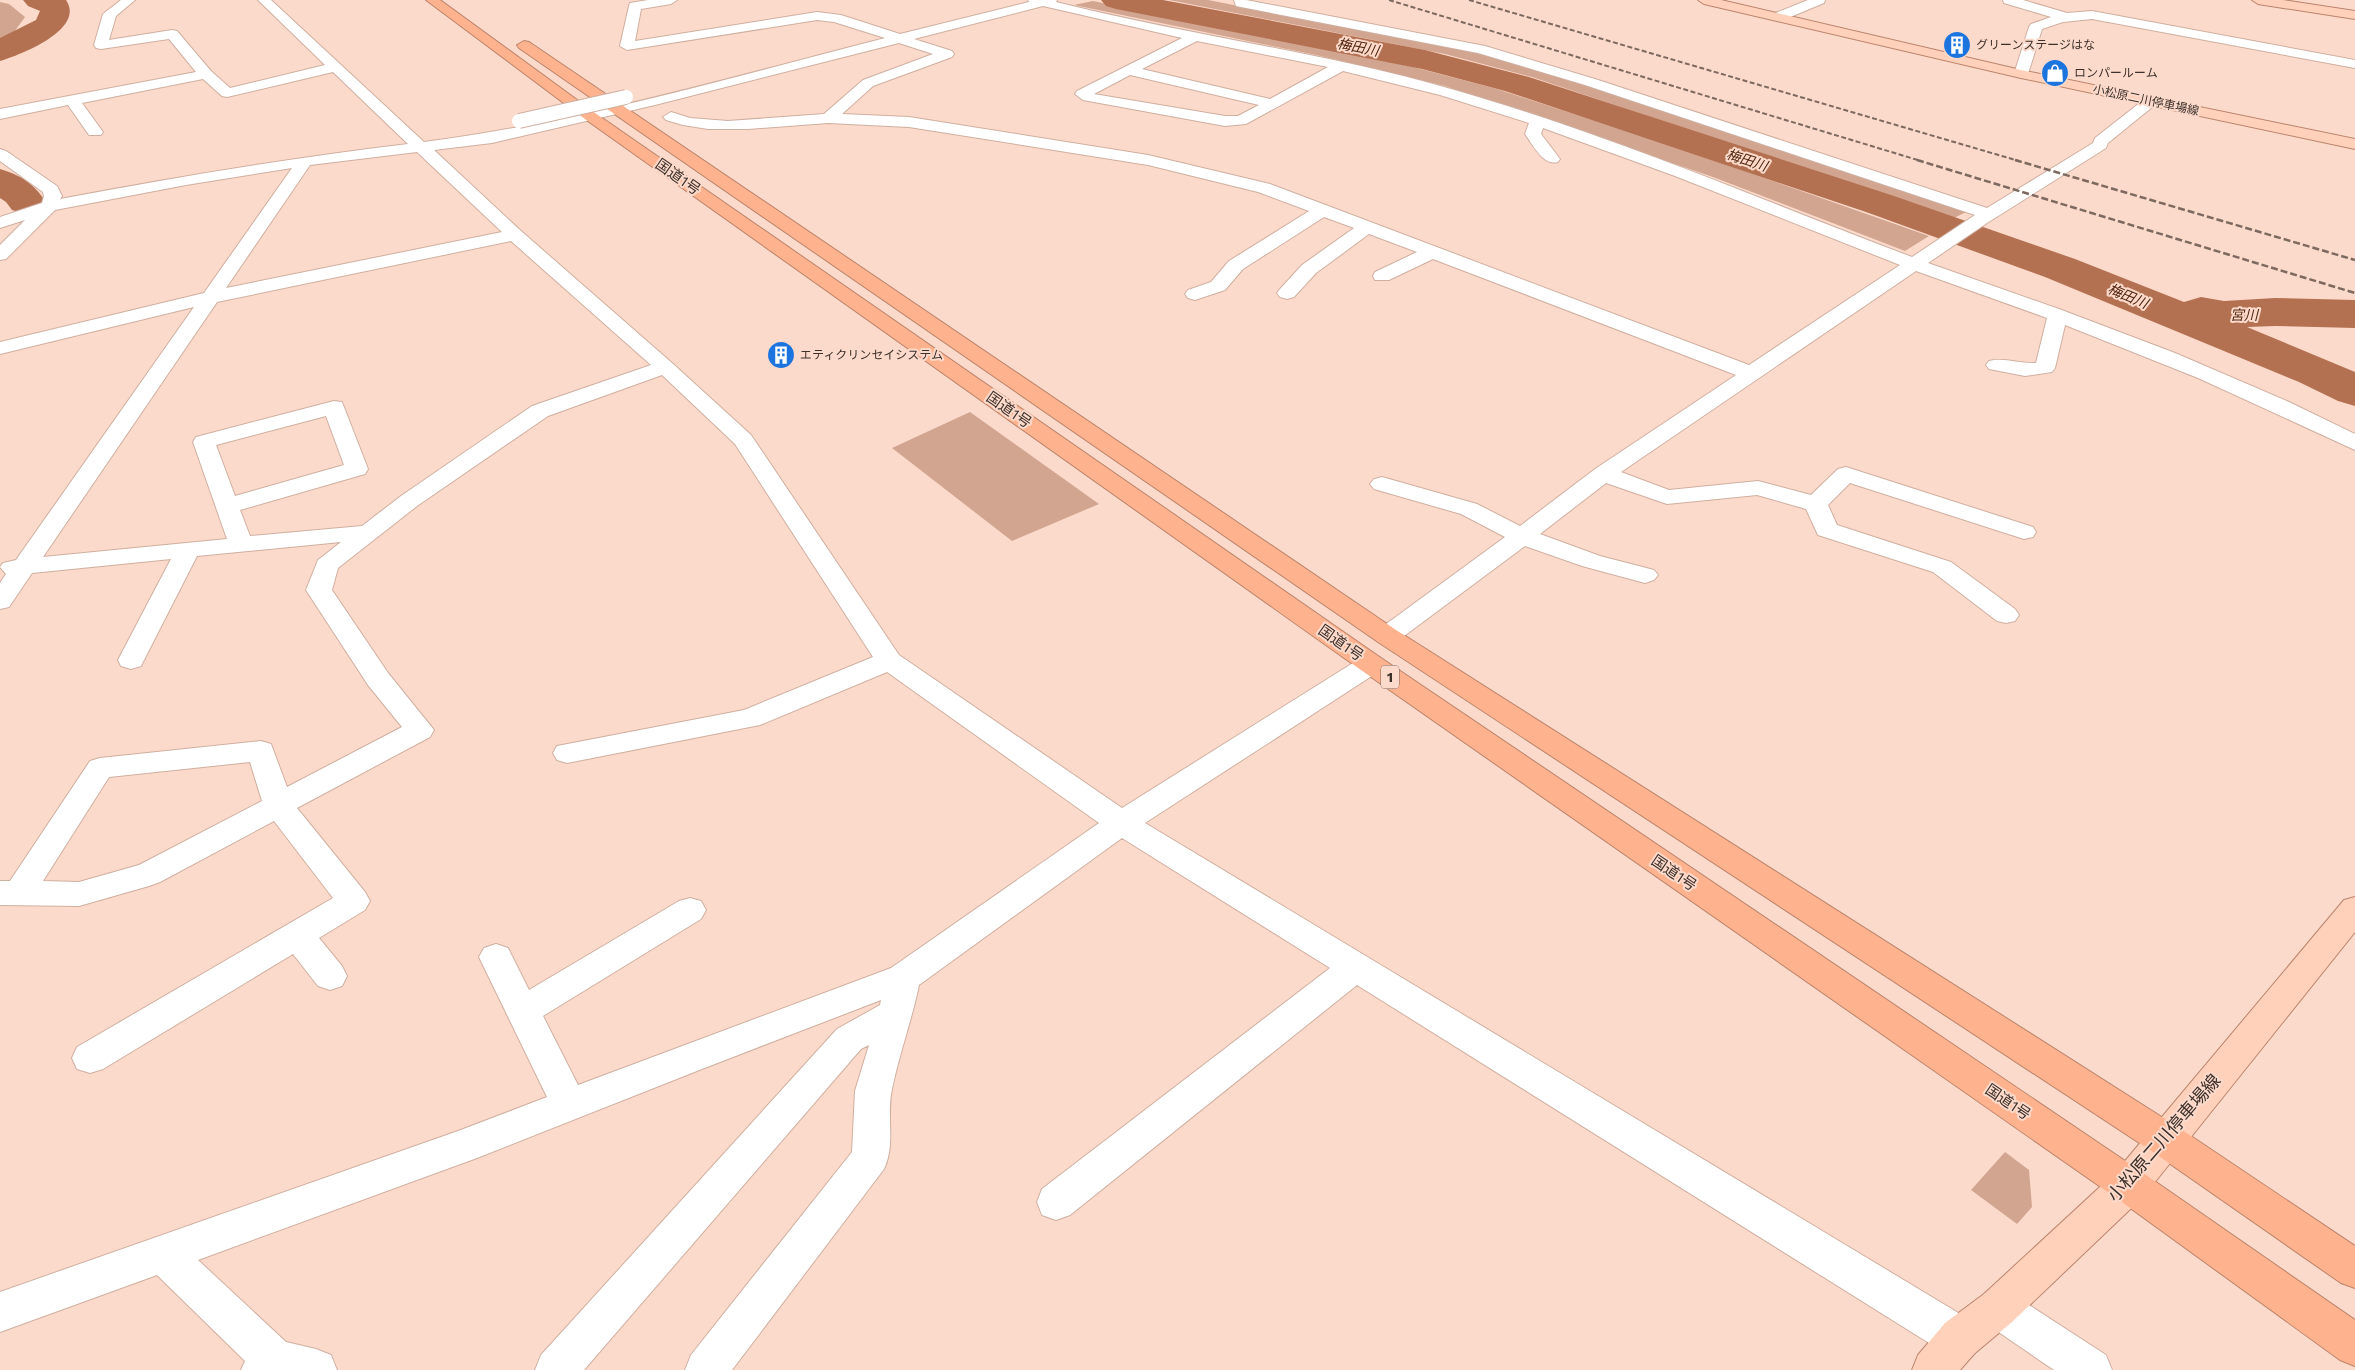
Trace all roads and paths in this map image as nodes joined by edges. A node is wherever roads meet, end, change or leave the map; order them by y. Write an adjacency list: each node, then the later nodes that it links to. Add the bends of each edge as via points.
1 (129, 0): 23 (street, via 110,14 101,45 172,34)
2 (264, 0): 20 (street)
3 (432, 0): 30 (highway, 国道1号 / 1)
4 (458, 0): 27 (highway, 国道1号 / 1)
5 (670, 0): 18 (street, via 636,6 627,46 817,16 836,18)
6 (1240, 0): 43 (street, via 1251,7 1295,12 1489,51)
7 (1704, 0): 13 (main road, 小松原二川停車場線)
8 (1819, 0): 16 (street)
9 (2009, 0): 15 (street)
10 (2258, 0): 14 (main road)
11 (1044, 1): 17 (street); 18 (street)
12 (1774, 1): 13 (street)
13 (1762, 13): 16 (main road, 小松原二川停車場線)
14 (2355, 15)
15 (2063, 16): 19 (street, via 2092,15); 24 (street, via 2036,27)
16 (1778, 17): 24 (main road, 小松原二川停車場線)
17 (1194, 37): 21 (street); 22 (street)
18 (898, 38): 27 (street); 32 (street, via 946,54 868,83)
19 (2355, 64)
20 (336, 66): 23 (street, via 227,93); 37 (street)
21 (1341, 66): 28 (street); 34 (street, via 1445,92)
22 (1127, 70): 28 (street); 28 (street, via 1083,96 1236,122)
23 (206, 74): 25 (street)
24 (2021, 74): 26 (main road, 小松原二川停車場線)
25 (72, 100): 29 (street); 35 (street)
26 (2152, 101): 36 (main road, 小松原二川停車場線); 43 (street, via 2100,145)
27 (622, 103): 30 (street); 33 (street, bridge); 73 (highway, 国道1号 / 1)
28 (1274, 104)
29 (0, 114)
30 (590, 116): 37 (street, via 492,138); 73 (highway, 国道1号 / 1)
31 (671, 117): 32 (street, via 717,126)
32 (828, 118): 42 (street, via 909,122 1148,160 1264,188)
33 (520, 121)
34 (1538, 122): 39 (street, via 1533,134); 49 (street)
35 (95, 132)
36 (2355, 144)
37 (421, 147): 40 (street); 46 (street)
38 (0, 154): 41 (street, via 51,190 53,196)
39 (1552, 159)
40 (305, 161): 41 (street); 53 (street)
41 (49, 206): 44 (street); 48 (street)
42 (1323, 210): 45 (street); 52 (street, via 1236,265 1218,286)
43 (1985, 216): 49 (street)
44 (0, 222)
45 (1366, 228): 47 (street); 51 (street, via 1309,269)
46 (515, 235): 53 (street); 57 (street)
47 (1432, 252): 50 (street); 58 (street)
48 (0, 255)
49 (1918, 261): 54 (street); 58 (street)
50 (1382, 276)
51 (1287, 293)
52 (1195, 294)
53 (212, 297): 55 (street); 69 (street)
54 (2057, 315): 56 (street, via 2045,368 2025,370); 59 (street, via 2255,394)
55 (0, 348)
56 (1996, 365)
57 (665, 367): 65 (street, via 540,411 409,501); 75 (street, via 743,440)
58 (1753, 374): 60 (street)
59 (2355, 443)
60 (1603, 474): 62 (street, via 1667,497 1758,488); 66 (street)
61 (1382, 484): 66 (street, via 1469,510)
62 (1816, 504): 64 (street, via 1846,474); 72 (street, via 1827,530 1942,567)
63 (227, 506): 63 (street, via 204,442 334,407 357,469); 67 (street)
64 (2024, 532)
65 (369, 533): 67 (street); 77 (street, via 327,565 319,590 378,679 420,730)
66 (1522, 536): 70 (street, via 1591,561); 73 (street)
67 (241, 544): 68 (street)
68 (188, 550): 69 (street); 74 (street)
69 (12, 568): 71 (street)
70 (1645, 575)
71 (0, 600)
72 (2006, 615)
73 (1379, 650): 78 (street); 90 (highway, 国道1号 / 1); 91 (highway, 国道1号 / 1)
74 (132, 660)
75 (889, 661): 76 (street, via 750,718); 78 (street)
76 (567, 753)
77 (278, 805): 79 (street, via 149,874 79,894); 79 (street, via 261,751 100,768); 82 (street, via 354,901)
78 (1121, 823): 84 (street); 86 (street, via 970,928)
79 (9, 894)
80 (2355, 909): 90 (main road, 小松原二川停車場線)
81 (690, 910): 87 (street)
82 (297, 935): 85 (street); 88 (street)
83 (496, 957): 87 (street)
84 (1355, 966): 92 (street); 97 (street)
85 (330, 976)
86 (900, 996): 89 (street); 101 (street, via 849,1039); 102 (street, via 873,1092 871,1157)
87 (522, 1011): 89 (street)
88 (90, 1058)
89 (569, 1105): 93 (street)
90 (2166, 1140): 91 (main road, 小松原二川停車場線); 94 (highway, 国道1号 / 1)
91 (2129, 1184): 95 (main road, 小松原二川停車場線); 98 (highway, 国道1号 / 1)
92 (1056, 1202)
93 (164, 1254): 96 (street); 99 (street)
94 (2355, 1269)
95 (1998, 1308): 97 (main road, 小松原二川停車場線); 104 (street)
96 (0, 1312)
97 (1960, 1338): 103 (main road, 小松原二川停車場線)
98 (2355, 1345)
99 (269, 1366): 100 (street)
100 (316, 1370)
101 (556, 1370)
102 (706, 1370)
103 (1933, 1370)
104 (2092, 1370)

